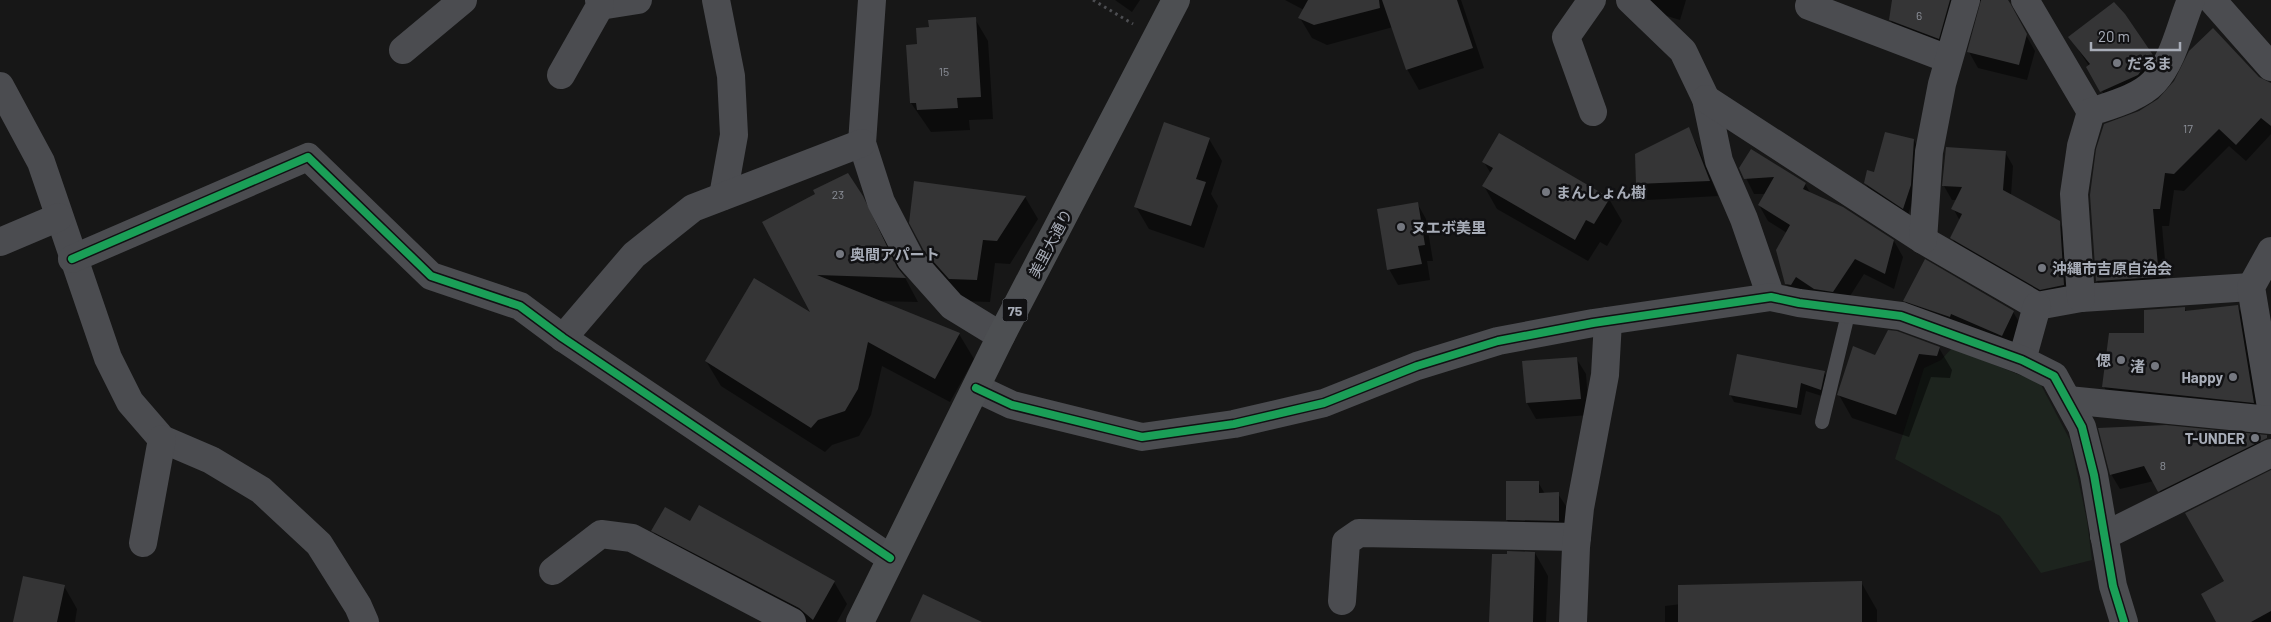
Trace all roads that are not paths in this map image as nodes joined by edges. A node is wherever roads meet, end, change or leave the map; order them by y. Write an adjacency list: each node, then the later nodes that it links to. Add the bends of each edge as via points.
1 (463, 0): 14 (street)
2 (638, 0): 13 (street)
3 (716, 0): 23 (street, via 731,76 734,135)
4 (872, 0): 22 (street)
5 (1176, 0): 35 (main road, 美里大通り / 75)
6 (1592, 0): 20 (street, via 1566,36)
7 (1630, 0): 19 (street, via 1683,51)
8 (1811, 0): 15 (street, via 1809,6)
9 (1966, 0): 15 (street)
10 (2025, 0): 21 (street)
11 (2191, 0): 21 (street, via 2167,64 2153,82 2135,94)
12 (2212, 0): 16 (street)
13 (600, 3): 17 (street)
14 (403, 50)
15 (1948, 59): 25 (street, via 1929,152)
16 (2271, 67)
17 (561, 75)
18 (0, 86): 24 (street, via 41,162)
19 (1706, 99): 25 (street); 30 (street, via 1719,161 1744,219)
20 (1593, 112)
21 (2091, 112): 31 (street, via 2081,146 2074,194)
22 (862, 143): 23 (street); 35 (street, via 881,202 910,260 952,306)
23 (723, 196): 36 (street, via 693,208 634,255)
24 (59, 217): 26 (street); 28 (street)
25 (1923, 240): 32 (street)
26 (0, 242)
27 (2271, 251): 29 (street)
28 (72, 259): 36 (street, via 308,157 431,276 520,306); 43 (street, via 108,358 130,402)
29 (2251, 287): 31 (street); 40 (street)
30 (1771, 297): 33 (street); 34 (street)
31 (2080, 298): 32 (street)
32 (2037, 306): 37 (street)
33 (1849, 310): 37 (street, via 1901,316); 42 (lane)
34 (1608, 321): 38 (street, via 1498,341 1417,366 1324,403 1234,424 1142,437 1012,405); 46 (street, via 1605,375)
35 (1001, 336): 38 (main road, 美里大通り / 75)
36 (563, 338): 48 (street)
37 (2022, 360): 39 (street, via 2054,376)
38 (976, 388): 48 (main road, 美里大通り / 75)
39 (2068, 400): 41 (street); 45 (street, via 2082,427)
40 (2271, 407)
41 (2271, 420)
42 (1822, 422)
43 (162, 439): 47 (street); 51 (street, via 211,460 261,490 319,544)
44 (2271, 453): 45 (street)
45 (2104, 536): 55 (street, via 2113,586)
46 (1577, 537): 50 (street, via 1359,533 1346,542); 54 (street)
47 (143, 542)
48 (890, 558): 53 (main road, 美里大通り / 75)
49 (554, 571): 52 (street, via 602,534 632,538)
50 (1342, 601)
51 (365, 622)
52 (792, 622)
53 (860, 622)
54 (1573, 622)
55 (2124, 622)

